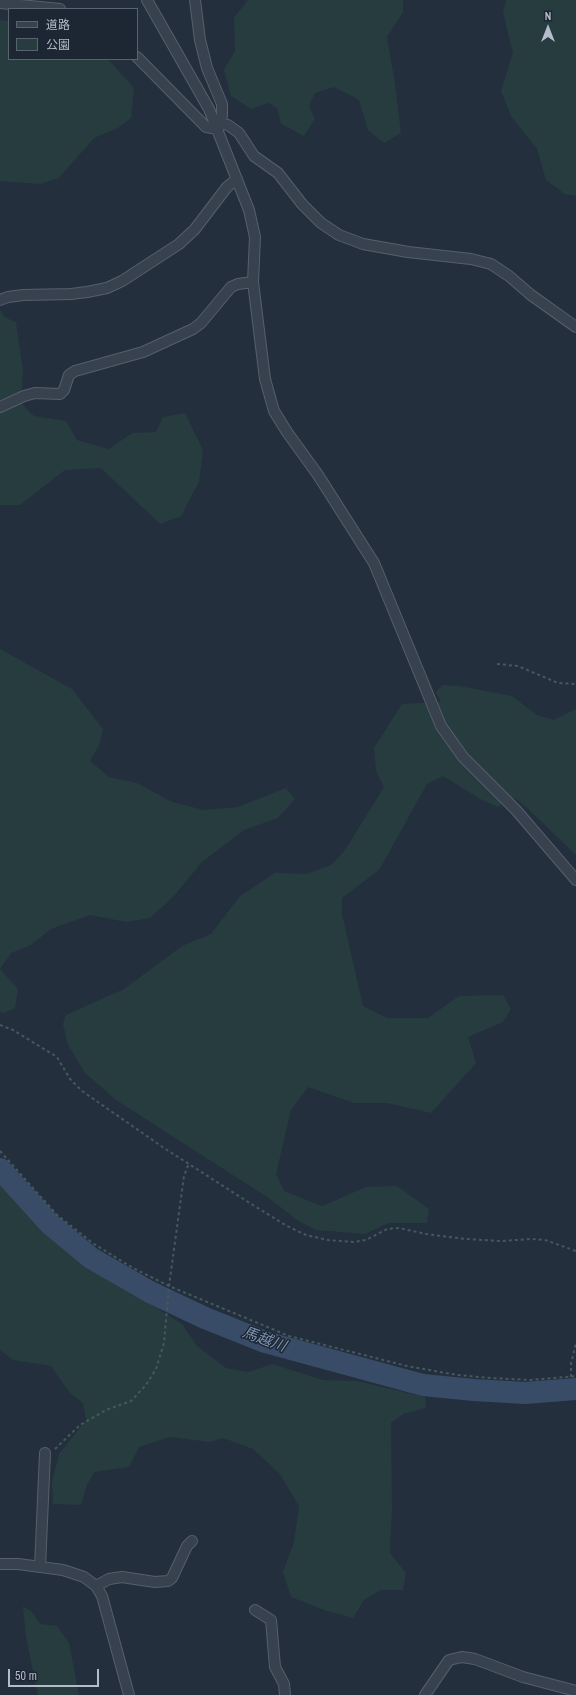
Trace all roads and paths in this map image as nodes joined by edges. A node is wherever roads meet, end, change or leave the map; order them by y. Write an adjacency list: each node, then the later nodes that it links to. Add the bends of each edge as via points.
1 (147, 0): 6 (street)
2 (195, 0): 6 (street, via 200,40 207,68 222,104)
3 (0, 4): 4 (street)
4 (48, 8)
5 (138, 58): 6 (street, via 206,127)
6 (219, 126): 7 (street); 10 (street, via 228,125 239,133 254,156 278,173 302,204 321,223 339,235 378,247 491,264)
7 (237, 179): 8 (street, via 250,210 255,237); 9 (street, via 227,187 195,229 179,244 122,281 107,288 81,293 23,295)
8 (253, 282): 11 (street, via 238,284 231,288 193,329 143,352 75,371 69,375 60,394 24,396); 14 (street, via 265,379 274,411 374,563 441,726 463,757 516,810)
9 (0, 300)
10 (576, 327)
11 (0, 407)
12 (497, 664): 13 (path, via 518,666 558,683)
13 (576, 684)
14 (576, 880)
15 (0, 1025): 17 (path, via 13,1030 57,1057 70,1079 82,1091)
16 (0, 1151): 19 (path, via 57,1215 94,1244)
17 (190, 1163): 18 (path, via 287,1226 306,1235 353,1242 366,1240 387,1229 399,1228 465,1239 546,1240); 19 (path, via 184,1176)
18 (576, 1251)
19 (169, 1286): 22 (path, via 289,1336 407,1366 491,1378 530,1380); 23 (path, via 164,1343 156,1369 146,1386 132,1401 106,1410 80,1425 53,1450)
20 (576, 1343): 22 (path)
21 (576, 1376): 22 (path)
22 (571, 1377)
23 (45, 1453): 26 (street)
24 (192, 1541): 27 (street, via 168,1581 155,1582 122,1577 109,1579)
25 (0, 1564): 26 (street)
26 (40, 1567): 27 (street, via 64,1570 84,1577)
27 (96, 1586): 30 (street, via 102,1596)
28 (255, 1610): 31 (street, via 271,1620 275,1667 284,1684)
29 (576, 1691): 32 (street, via 462,1657 449,1660)
30 (129, 1695)
31 (285, 1695)
32 (425, 1695)

